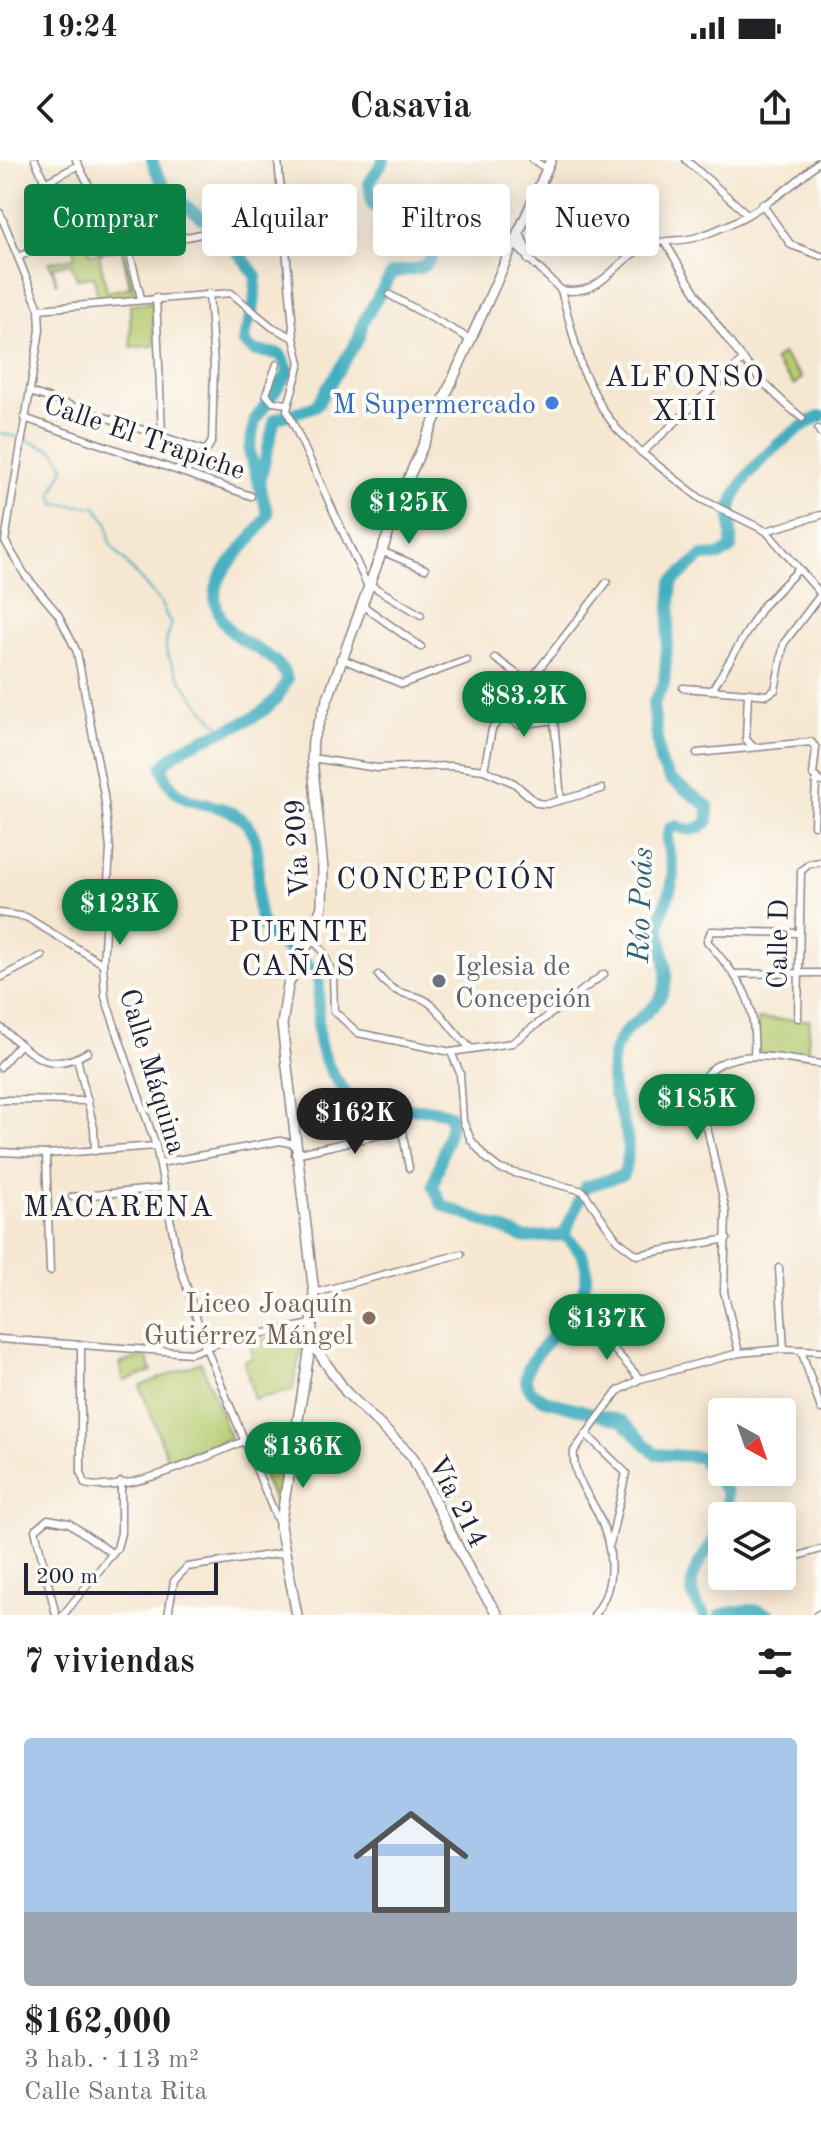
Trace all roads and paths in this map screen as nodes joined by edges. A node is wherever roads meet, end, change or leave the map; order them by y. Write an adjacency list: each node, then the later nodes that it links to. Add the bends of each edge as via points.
1 (35, 160): 8 (street)
2 (278, 160): 26 (street)
3 (533, 160): 7 (street)
4 (686, 160): 12 (street)
5 (820, 160): 10 (street)
6 (77, 163): 8 (street); 9 (street)
7 (549, 164): 13 (main road, Vía 209)
8 (46, 182): 18 (street, via 68,233)
9 (88, 184)
10 (762, 204): 12 (street); 17 (street, via 791,245)
11 (0, 213): 18 (street)
12 (746, 213): 14 (street, via 704,235)
13 (518, 232): 15 (main road, Vía 209); 19 (main road)
14 (665, 242): 20 (street, via 642,247 589,289); 28 (street, via 711,320)
15 (513, 243): 19 (street); 27 (main road, Vía 209)
16 (130, 256): 24 (street)
17 (821, 256)
18 (19, 257): 25 (street)
19 (529, 259): 20 (street)
20 (561, 290): 35 (street, via 591,390 617,429)
21 (209, 293): 23 (street); 26 (street, via 231,293); 34 (street, via 212,444 203,452)
22 (390, 295): 27 (street)
23 (156, 297): 24 (street); 34 (street)
24 (141, 298): 25 (street)
25 (39, 309): 30 (street, Calle Máquina, via 38,359)
26 (294, 338): 31 (street, via 300,363)
27 (470, 339): 41 (main road, Vía 209)
28 (744, 359): 33 (street); 35 (street)
29 (277, 364): 31 (street, via 266,394)
30 (30, 392): 32 (street, Calle Máquina); 34 (street)
31 (287, 407): 45 (street)
32 (24, 418): 36 (street, Calle El Trapiche); 39 (street, Calle Máquina)
33 (802, 418)
34 (162, 434)
35 (642, 453): 40 (street, via 701,499)
36 (251, 496)
37 (821, 515): 40 (street)
38 (0, 522): 39 (street)
39 (8, 524): 71 (street, Calle Máquina, via 8,551 52,605 77,652 110,849)
40 (766, 531): 43 (street)
41 (381, 551): 42 (street); 45 (main road, Vía 209)
42 (425, 569)
43 (799, 569): 46 (street); 55 (street, via 762,607)
44 (607, 582): 53 (street)
45 (368, 586): 47 (main road, Vía 209); 48 (street)
46 (821, 594): 56 (street, via 784,643 775,690 767,695)
47 (362, 605): 49 (street); 50 (main road, Vía 209)
48 (421, 615)
49 (421, 647)
50 (340, 658): 52 (street, via 402,684); 60 (main road, Vía 209, via 316,724)
51 (495, 658): 53 (street)
52 (467, 660)
53 (529, 683): 57 (street)
54 (683, 688): 55 (street)
55 (712, 690): 56 (street)
56 (748, 693): 58 (street, via 746,739)
57 (503, 715): 61 (street, via 492,729); 64 (street, via 519,725 554,720)
58 (752, 746): 59 (street); 62 (street, via 814,744 813,775)
59 (697, 753)
60 (312, 758): 61 (street, via 377,768); 69 (main road, Vía 209, via 323,869 322,906)
61 (484, 770): 64 (street, via 514,783 537,803)
62 (818, 781): 65 (street)
63 (602, 789): 64 (street)
64 (561, 800)
65 (814, 825)
66 (821, 862): 68 (street, Calle D, via 801,871)
67 (0, 913): 71 (street, via 26,917)
68 (798, 933): 72 (street, Calle D); 75 (street, via 711,931 707,941)
69 (311, 938): 83 (street, via 333,974 334,1011 346,1025 358,1033); 91 (main road, Vía 209, via 288,985 282,1025)
70 (42, 956): 77 (street)
71 (103, 964): 90 (street, Calle Máquina, via 105,997)
72 (797, 973): 73 (street); 75 (street); 78 (street, Calle D)
73 (821, 973)
74 (604, 974): 81 (street, via 512,1043)
75 (734, 974): 84 (street, via 755,1014)
76 (378, 975): 81 (street, via 394,992 433,1006 453,1035)
77 (0, 978)
78 (798, 1018)
79 (0, 1027): 80 (street)
80 (20, 1044): 85 (street, via 51,1064); 87 (street)
81 (473, 1050): 83 (street)
82 (88, 1052): 85 (street)
83 (451, 1052): 99 (street, via 460,1073 467,1131 500,1169 589,1196 617,1240 637,1255)
84 (754, 1056): 86 (street); 99 (street, via 725,1059 698,1087 713,1144)
85 (77, 1058): 89 (street)
86 (821, 1064)
87 (0, 1067)
88 (0, 1100): 89 (street)
89 (88, 1101): 92 (street)
90 (156, 1146): 92 (street); 95 (street, Calle Máquina)
91 (294, 1149): 95 (street, via 280,1141); 96 (street, via 402,1130); 103 (main road, Vía 209)
92 (95, 1151): 94 (street)
93 (0, 1152): 94 (street)
94 (46, 1154): 102 (street)
95 (160, 1163): 97 (street, Calle Máquina)
96 (409, 1168)
97 (165, 1188): 98 (street); 109 (street, Calle Máquina, via 178,1259)
98 (72, 1197)
99 (727, 1239): 113 (street, via 724,1292)
100 (461, 1254): 103 (street)
101 (779, 1268): 110 (street)
102 (50, 1271)
103 (314, 1293): 104 (main road, Vía 209)
104 (312, 1324): 107 (main road, Vía 209); 109 (street)
105 (595, 1328): 116 (street)
106 (0, 1339): 108 (street)
107 (311, 1342): 114 (main road, Vía 214); 115 (main road, Vía 209)
108 (81, 1345): 109 (street, via 191,1353); 122 (street, via 82,1479 92,1486)
109 (206, 1348): 119 (street, Calle Máquina)
110 (784, 1349): 111 (street); 113 (street)
111 (801, 1350): 112 (street); 117 (street)
112 (821, 1351)
113 (739, 1353): 116 (street)
114 (324, 1363): 115 (main road); 133 (main road, Vía 214, via 368,1416 412,1456)
115 (306, 1371): 120 (main road, Vía 209)
116 (640, 1379): 118 (street, via 611,1400)
117 (821, 1409)
118 (586, 1434): 124 (street, via 574,1451 573,1465); 124 (street, via 626,1473)
119 (244, 1441): 121 (street, Calle Máquina); 122 (street, via 171,1472)
120 (294, 1449): 121 (street); 123 (main road, Vía 209)
121 (252, 1457): 123 (street, Calle Máquina)
122 (121, 1482): 127 (street, via 121,1533)
123 (280, 1526): 126 (main road, Vía 209)
124 (609, 1546): 134 (street, via 610,1585)
125 (821, 1549): 128 (street)
126 (284, 1553): 131 (street, via 187,1567 174,1581); 132 (main road, Vía 209)
127 (113, 1554): 129 (street, via 69,1523 48,1519 38,1525 40,1558); 130 (street)
128 (796, 1557)
129 (56, 1615)
130 (63, 1615)
131 (168, 1615)
132 (297, 1615)
133 (498, 1615)
134 (594, 1615)

